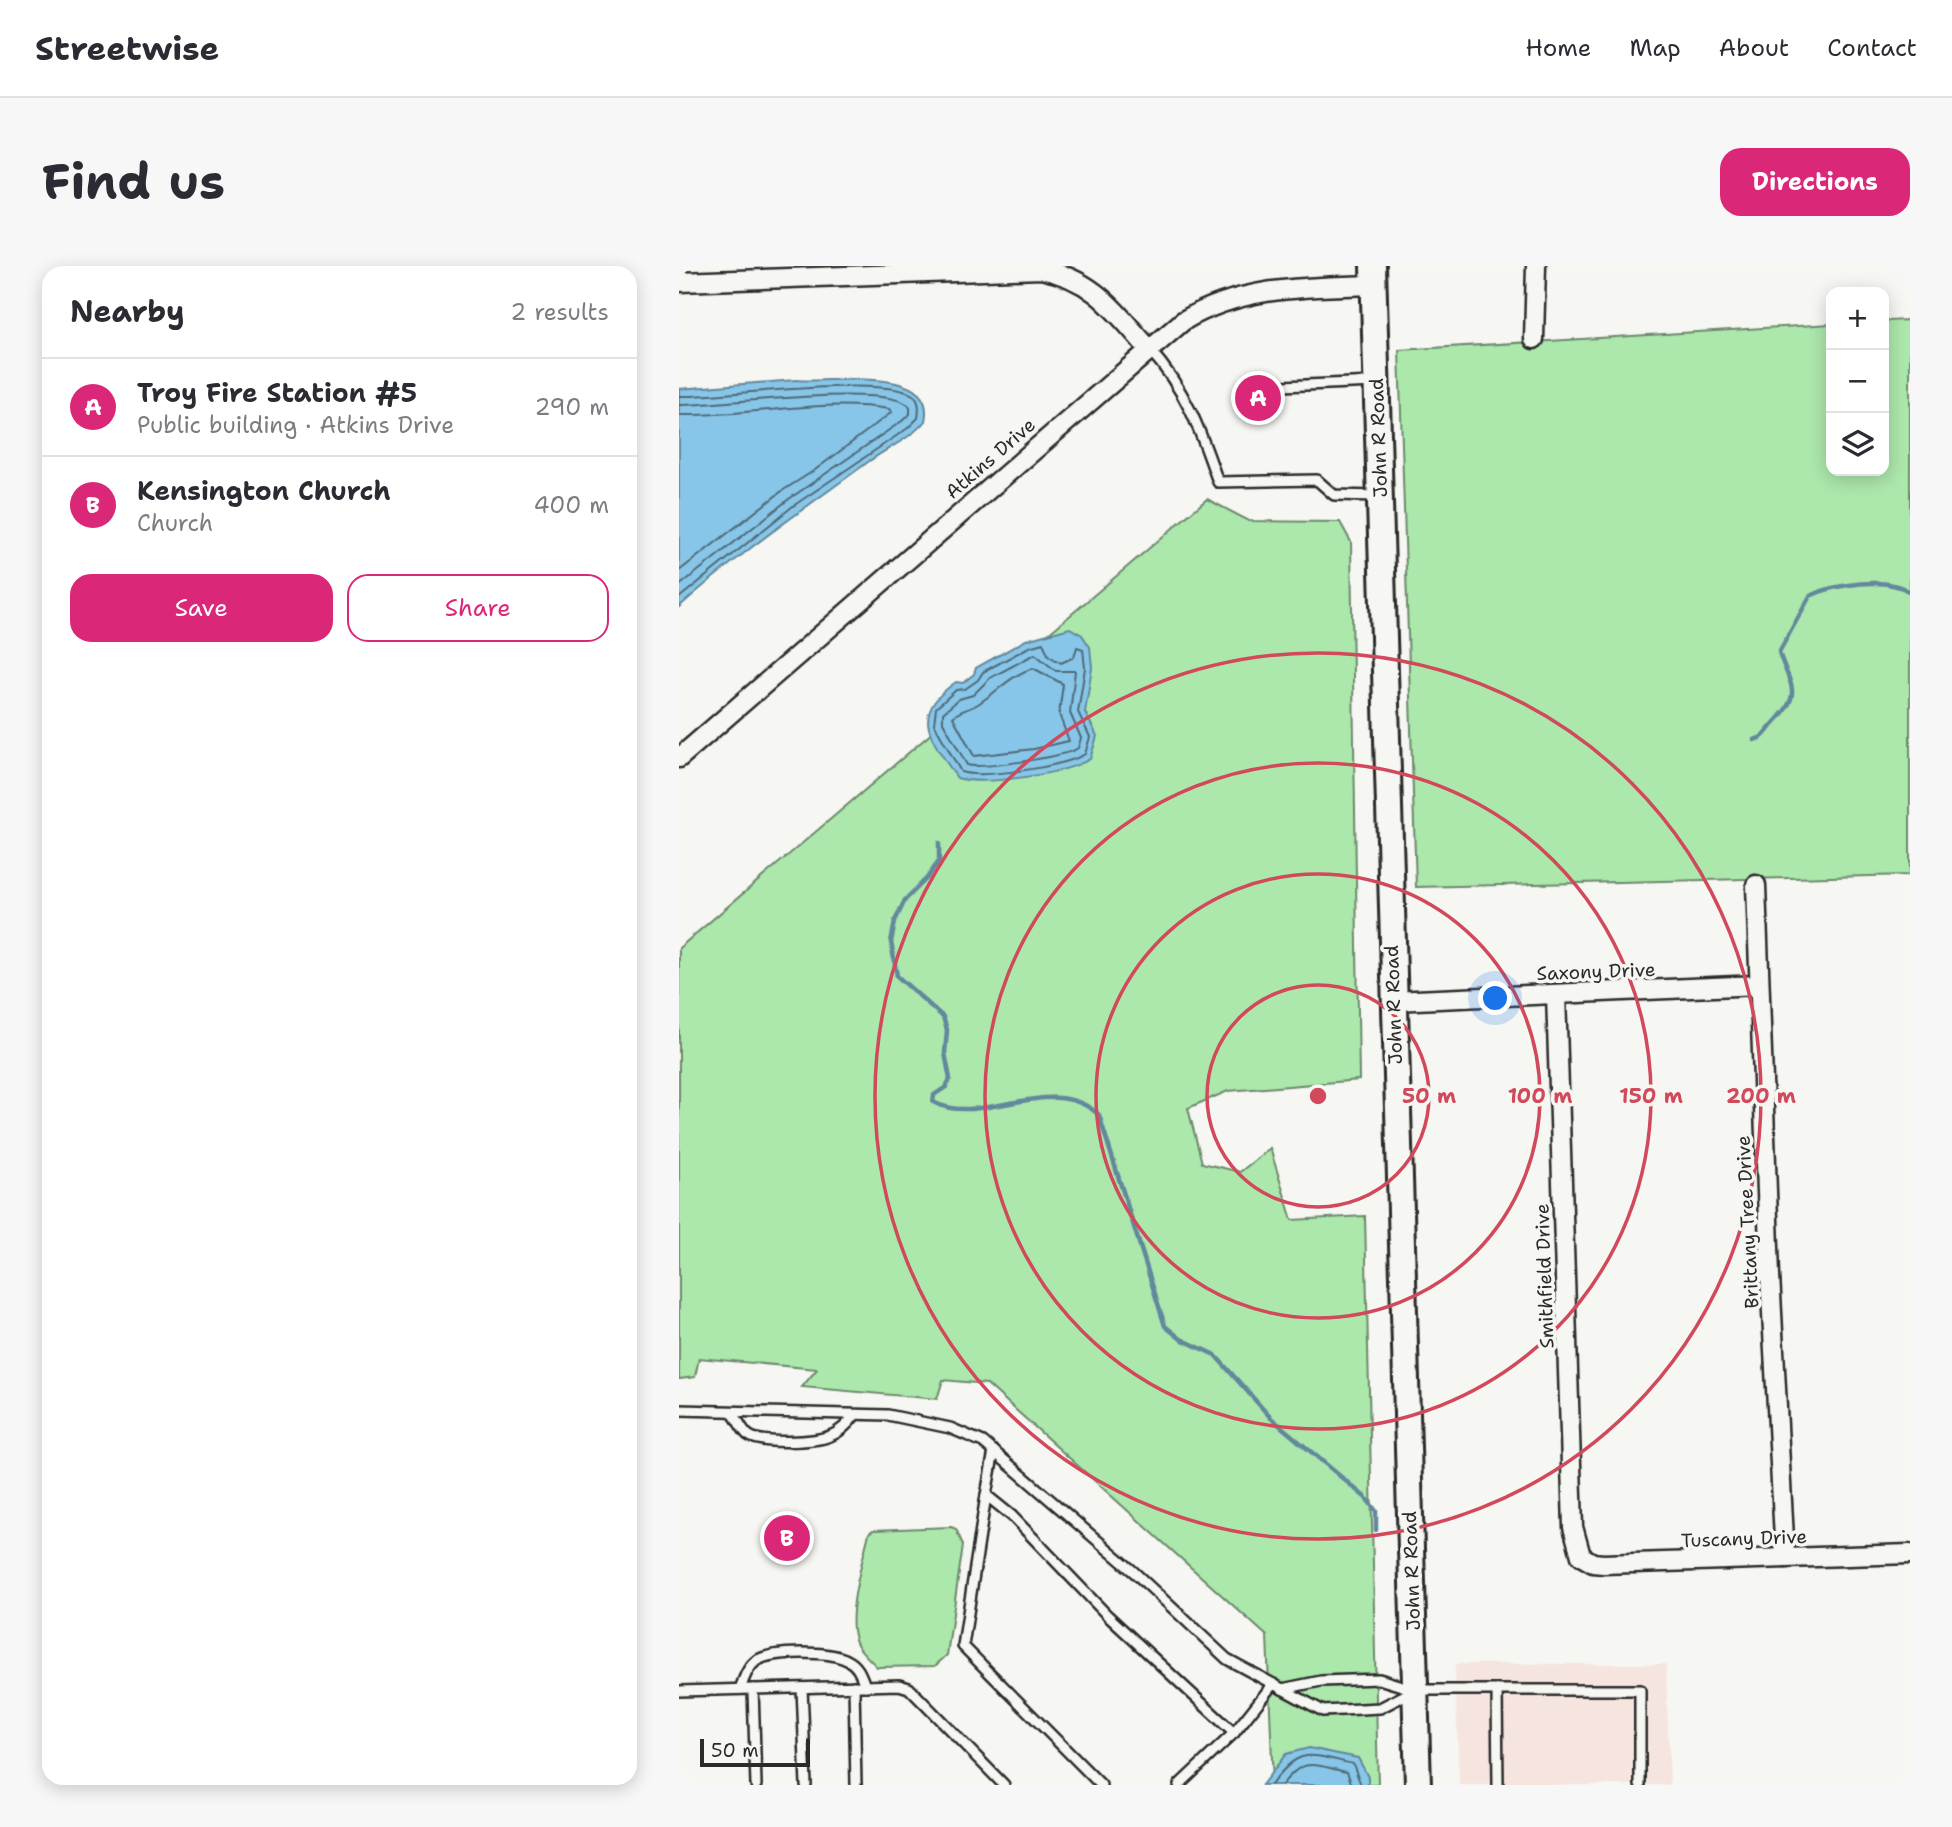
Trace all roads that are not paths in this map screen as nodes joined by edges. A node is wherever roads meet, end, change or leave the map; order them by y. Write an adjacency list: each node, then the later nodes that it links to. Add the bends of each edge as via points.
1 (1536, 266): 4 (street)
2 (1373, 275): 5 (street, Atkins Drive, via 1245,295 1198,312); 6 (main road, John R Road)
3 (679, 282): 5 (street, via 1041,269 1071,276 1095,291)
4 (1534, 339)
5 (1148, 348): 8 (lane, via 1195,413 1218,482 1317,480 1334,495); 9 (street, Atkins Drive)
6 (1377, 382): 7 (lane); 8 (main road, John R Road)
7 (1282, 386)
8 (1380, 496): 13 (main road, John R Road)
9 (679, 758)
10 (1756, 885): 11 (street, Brittany Tree Drive)
11 (1759, 985): 12 (street, Saxony Drive); 21 (street, Brittany Tree Drive)
12 (1556, 994): 13 (street, Saxony Drive); 20 (street, Smithfield Drive, via 1573,1527)
13 (1393, 1000): 28 (main road, John R Road)
14 (679, 1410): 15 (lane)
15 (732, 1412): 16 (lane); 16 (lane, via 748,1435 791,1442 830,1436)
16 (855, 1415): 17 (lane, via 898,1417 950,1428)
17 (994, 1451): 18 (lane); 24 (lane, via 1135,1572 1227,1659)
18 (986, 1495): 31 (lane); 36 (lane, via 963,1646)
19 (1910, 1554): 21 (street, Tuscany Drive)
20 (1581, 1556): 21 (street, Tuscany Drive, via 1603,1564)
21 (1785, 1558)
22 (854, 1686): 23 (lane); 25 (lane); 34 (lane)
23 (865, 1686): 26 (lane, via 860,1671 833,1654 778,1654 757,1661); 35 (lane, via 909,1688)
24 (1278, 1687): 28 (lane, via 1379,1679); 28 (lane, via 1323,1711 1380,1708); 31 (lane)
25 (802, 1688): 27 (lane); 33 (lane)
26 (740, 1689): 27 (lane); 30 (lane)
27 (753, 1689): 32 (lane)
28 (1415, 1690): 29 (lane); 38 (main road, John R Road)
29 (1497, 1690): 39 (lane); 40 (lane, via 1640,1690)
30 (679, 1691)
31 (1234, 1733): 37 (lane)
32 (756, 1785)
33 (806, 1785)
34 (856, 1785)
35 (1004, 1785)
36 (1101, 1785)
37 (1179, 1785)
38 (1418, 1785)
39 (1498, 1785)
40 (1640, 1785)

